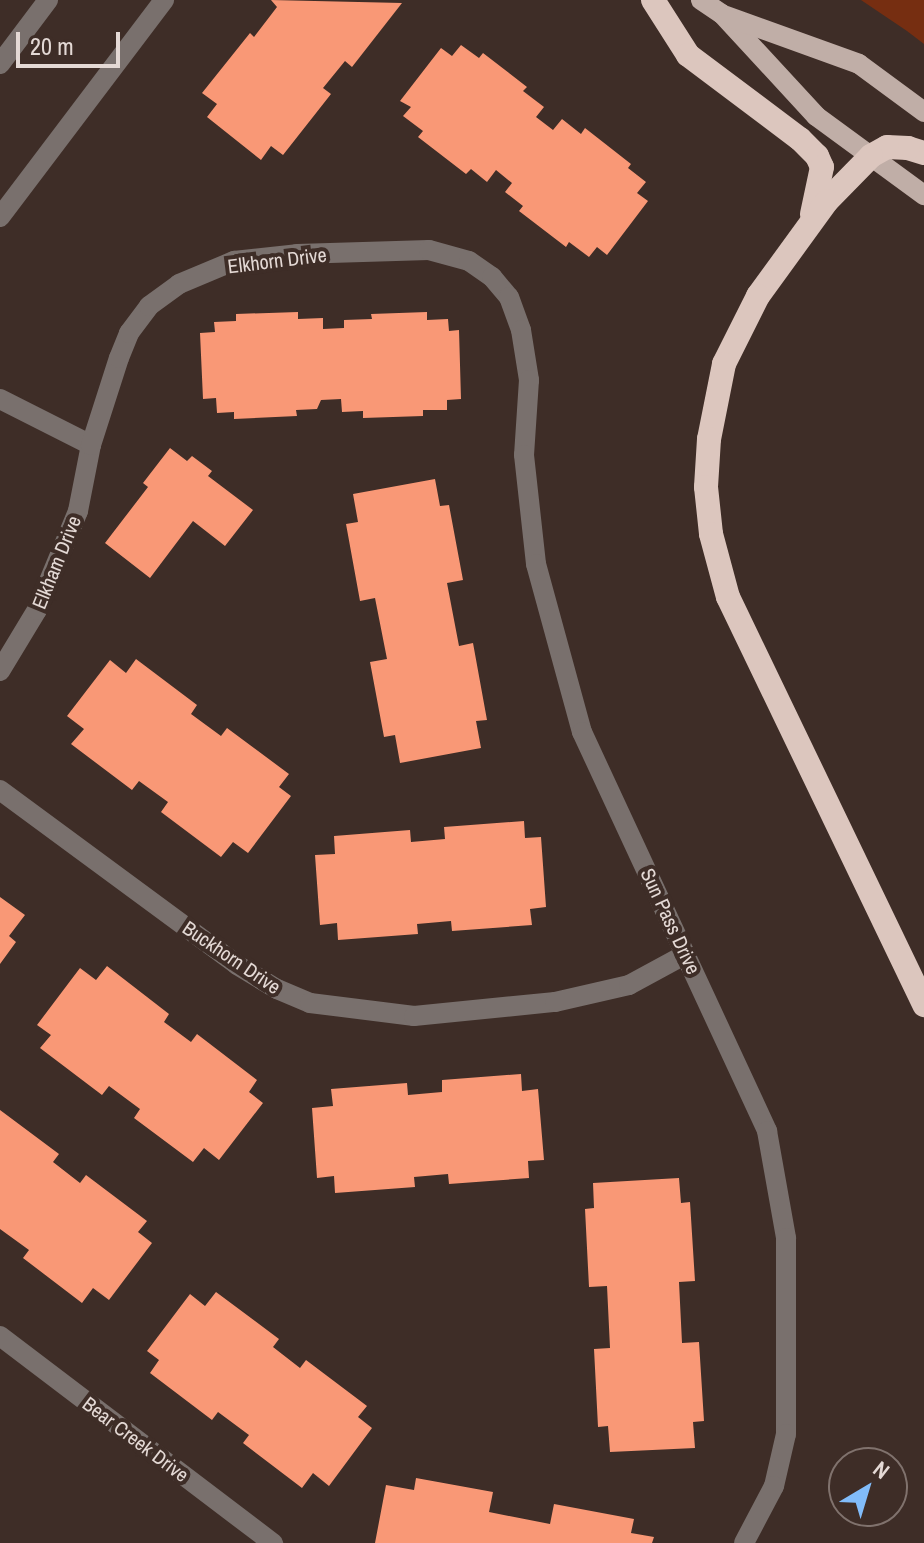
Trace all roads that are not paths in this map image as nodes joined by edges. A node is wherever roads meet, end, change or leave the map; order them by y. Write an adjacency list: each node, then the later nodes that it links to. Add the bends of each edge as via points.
1 (48, 0): 6 (street)
2 (164, 0): 11 (street)
3 (653, 0): 12 (highway, via 688,55 817,156 822,167)
4 (701, 0): 5 (main road)
5 (722, 14): 7 (main road, via 859,64); 9 (main road, via 816,116)
6 (0, 64)
7 (924, 112)
8 (924, 153): 9 (highway, via 887,147)
9 (871, 156): 10 (main road); 12 (highway)
10 (924, 195)
11 (0, 217)
12 (809, 226): 19 (highway, via 758,296 724,364 709,439 709,519 722,582 736,616)
13 (509, 297): 15 (street, Elkhorn Drive, via 469,261 429,250 234,261 189,278 149,306 129,333); 18 (street, Sun Pass Drive, via 529,380 524,455 536,564 563,671 582,732)
14 (0, 399): 15 (street)
15 (91, 445): 16 (street, Elkham Drive, via 78,511 37,610)
16 (0, 671)
17 (0, 790): 18 (street, Buckhorn Drive, via 237,965 310,1003 414,1016 555,1002 629,985)
18 (686, 954): 22 (street, Sun Pass Drive, via 767,1131 786,1238 786,1434 774,1486)
19 (924, 1005)
20 (0, 1336): 21 (street, Bear Creek Drive)
21 (273, 1543)
22 (744, 1543)

